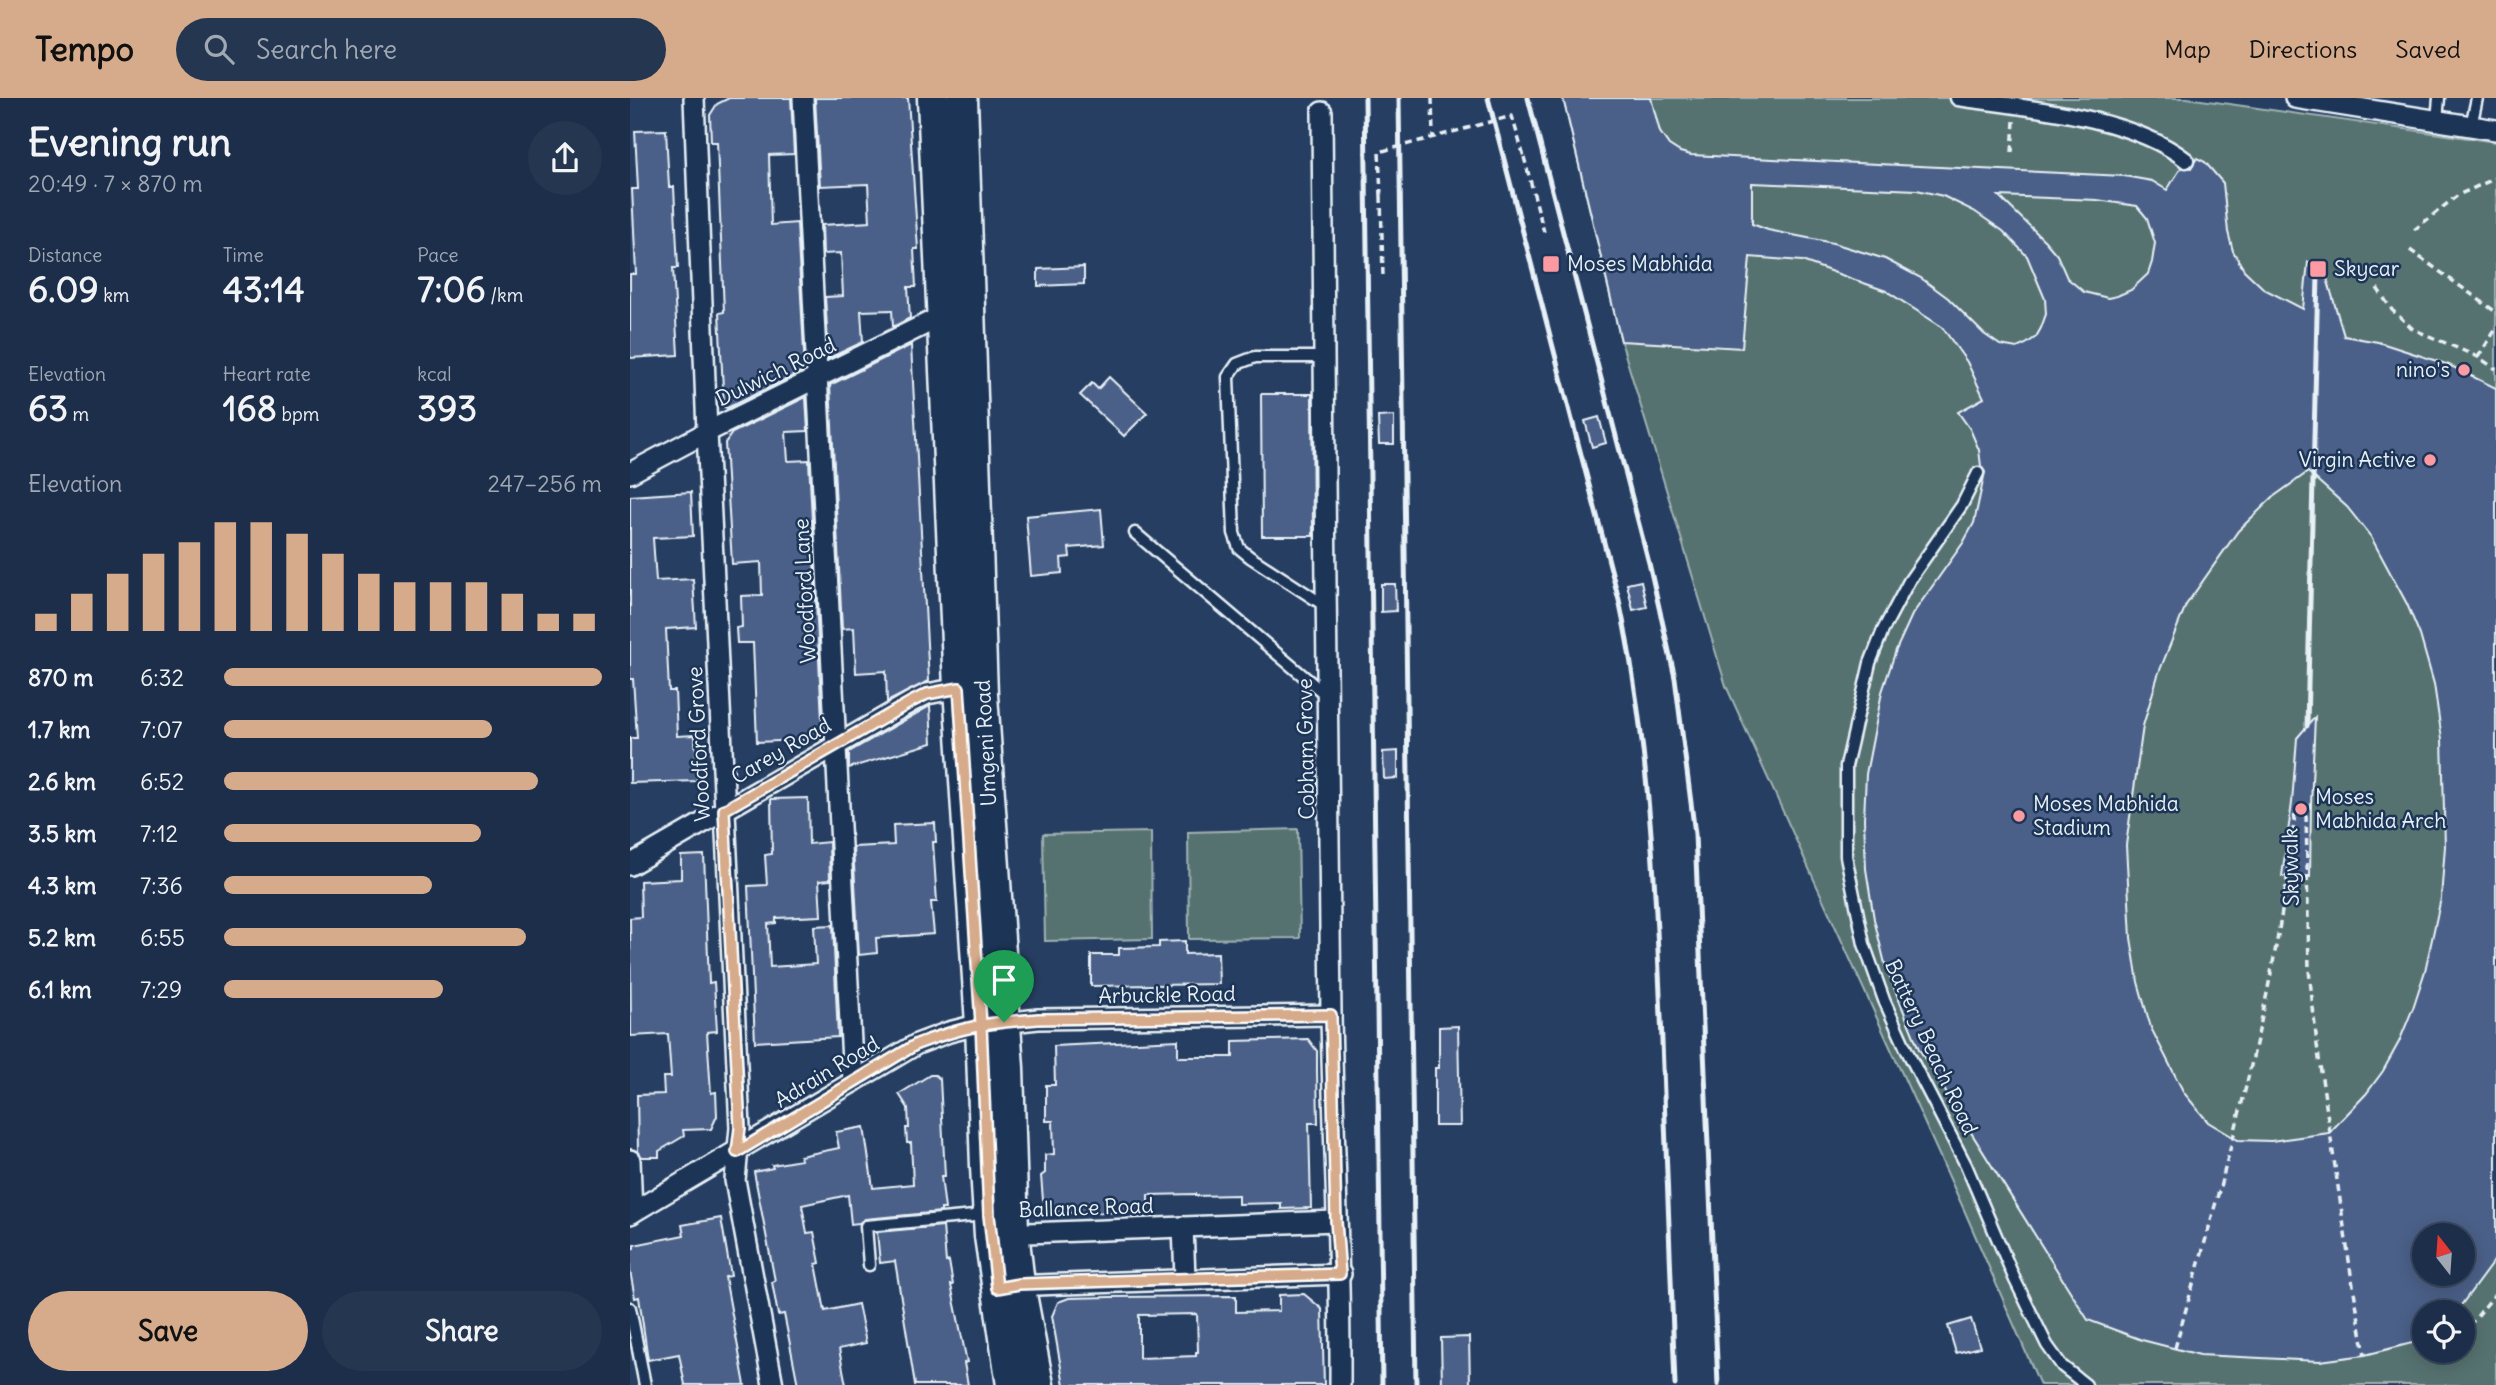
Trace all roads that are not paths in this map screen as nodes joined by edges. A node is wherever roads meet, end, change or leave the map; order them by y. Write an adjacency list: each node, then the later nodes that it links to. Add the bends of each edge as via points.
1 (803, 98): 16 (street, Woodford Lane)
2 (933, 98): 14 (main road, Umgeni Road)
3 (962, 98): 28 (main road, Umgeni Road)
4 (1958, 98): 13 (street, via 2120,128)
5 (2295, 98): 10 (street)
6 (2439, 98): 10 (lane)
7 (2477, 98): 11 (lane)
8 (697, 99): 17 (street, Woodford Grove)
9 (1322, 112): 15 (street, Cobham Grove)
10 (2437, 120): 11 (street)
11 (2471, 125): 12 (street)
12 (2496, 130)
13 (2186, 160)
14 (944, 315): 16 (street, Dulwich Road); 22 (main road, Umgeni Road)
15 (1325, 357): 21 (street, Cobham Grove); 21 (lane, via 1255,358 1237,364 1228,377 1234,533 1240,548)
16 (818, 376): 17 (street, Dulwich Road); 24 (street, Woodford Lane)
17 (707, 432): 18 (street, Dulwich Road); 25 (street, Woodford Grove)
18 (630, 473)
19 (1978, 473): 46 (lane, Battery Beach Road, via 1962,505 1909,581 1870,663 1846,766 1846,856 1864,944 1890,1013 1966,1165 2047,1346 2062,1366)
20 (1135, 533): 23 (lane)
21 (1327, 607): 23 (street, Cobham Grove)
22 (959, 688): 24 (street, Carey Road, via 927,694); 28 (main road, Umgeni Road)
23 (1328, 697): 27 (street, Cobham Grove)
24 (835, 745): 25 (street, Carey Road); 29 (street, Woodford Lane)
25 (724, 810): 26 (street, Carey Road); 30 (street, Woodford Grove, via 740,1128)
26 (630, 865)
27 (1331, 1015): 28 (street, Arbuckle Road); 33 (street, Cobham Grove)
28 (993, 1023): 29 (street, Adrain Road, via 949,1031 917,1044); 34 (main road, Umgeni Road)
29 (853, 1082): 30 (street, Adrain Road)
30 (737, 1152): 32 (street, Adrain Road); 42 (street, Woodford Grove, via 735,1180)
31 (630, 1160): 32 (street)
32 (631, 1213)
33 (1336, 1221): 35 (street, Ballance Road); 37 (street, Cobham Grove)
34 (997, 1227): 35 (street, Ballance Road); 36 (lane, via 866,1226); 39 (main road, Umgeni Road)
35 (1183, 1227): 38 (street, Ballance Road)
36 (869, 1265)
37 (1340, 1274): 38 (street); 45 (street, Cobham Grove)
38 (1185, 1278): 39 (street)
39 (1008, 1286): 43 (main road, Umgeni Road); 44 (main road, Umgeni Road)
40 (630, 1308): 41 (lane)
41 (645, 1385)
42 (773, 1385)
43 (1012, 1385)
44 (1038, 1385)
45 (1340, 1385)
46 (2086, 1385)

